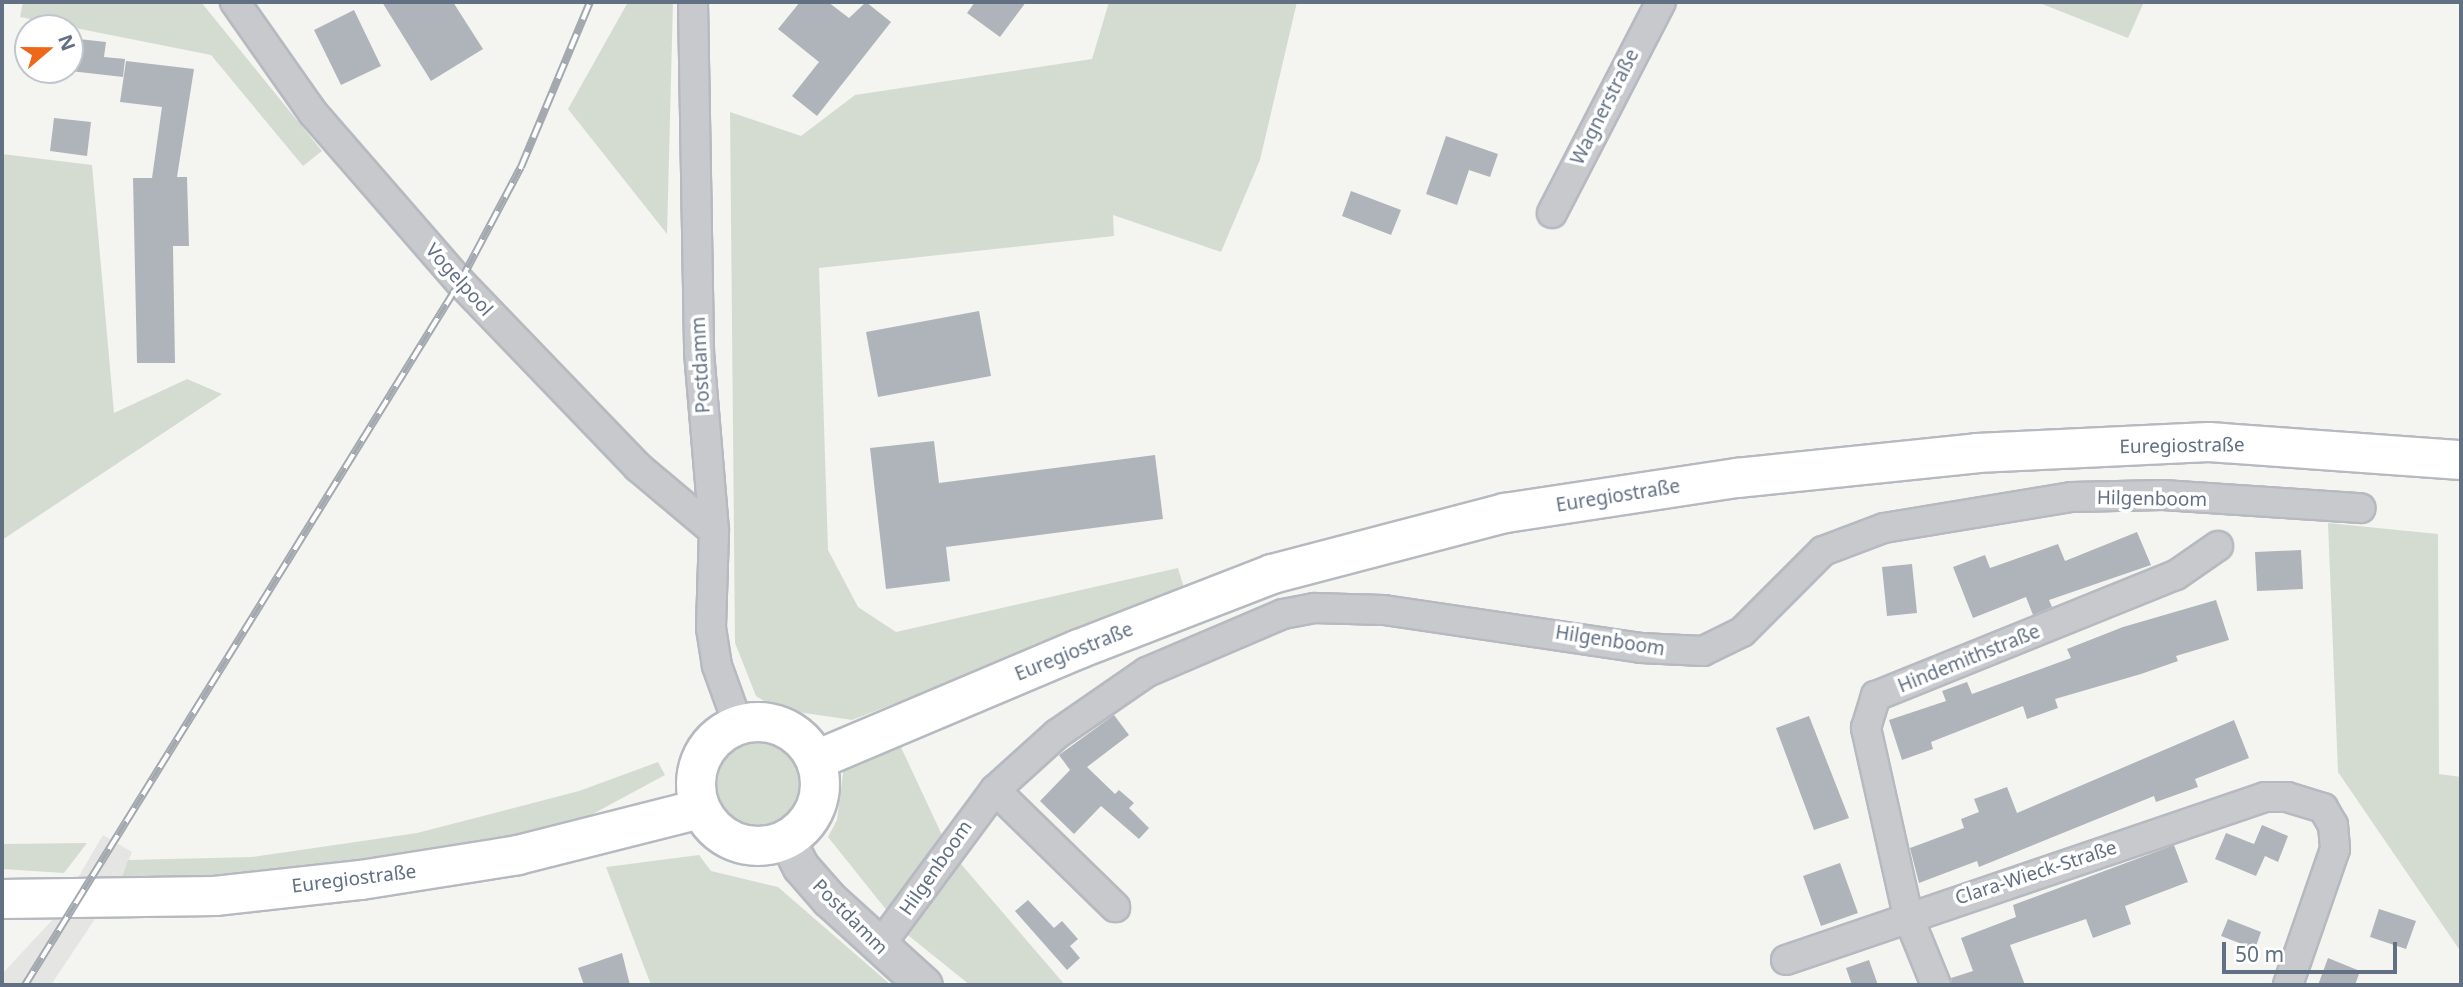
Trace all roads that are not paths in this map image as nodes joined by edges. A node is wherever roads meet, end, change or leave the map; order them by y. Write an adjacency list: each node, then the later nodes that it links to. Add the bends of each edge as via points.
1 (234, 2): 7 (street, Vogelpool, via 313,113 460,282 638,467)
2 (693, 2): 7 (street, Postdamm, via 699,352)
3 (1661, 2): 4 (street, Wagnerstraße)
4 (1552, 213)
5 (2461, 460): 10 (main road, Euregiostraße, via 2209,442 1977,453 1737,478 1505,513 1272,575 1079,649)
6 (2361, 508): 11 (street, Hilgenboom, via 2163,495 2071,498 1884,527 1823,551 1742,632 1703,651 1641,648 1384,610 1314,608 1283,614 1147,672 1057,734)
7 (714, 531): 9 (street, Postdamm, via 711,628 717,666)
8 (2218, 545): 16 (street, Hindemithstraße, via 2176,575 1876,696 1866,728)
9 (738, 724): 10 (main road, via 756,721 783,727 806,744); 12 (main road, via 705,749 695,789)
10 (816, 760): 13 (main road, via 820,796 802,829)
11 (995, 790): 15 (street); 17 (street, Hilgenboom)
12 (700, 809): 13 (main road, via 711,826 737,842 768,846); 14 (main road, Euregiostraße, via 518,855 361,880 215,896)
13 (787, 840): 17 (street, Postdamm, via 801,867)
14 (2, 899)
15 (1115, 907)
16 (1908, 916): 18 (street, Clara-Wieck-Straße); 20 (street, Hindemithstraße); 21 (street, Clara-Wieck-Straße, via 2264,797 2287,797 2323,808 2333,825 2335,849)
17 (878, 948): 19 (street, Postdamm)
18 (1786, 960)
19 (923, 985)
20 (1936, 985)
21 (2288, 985)

